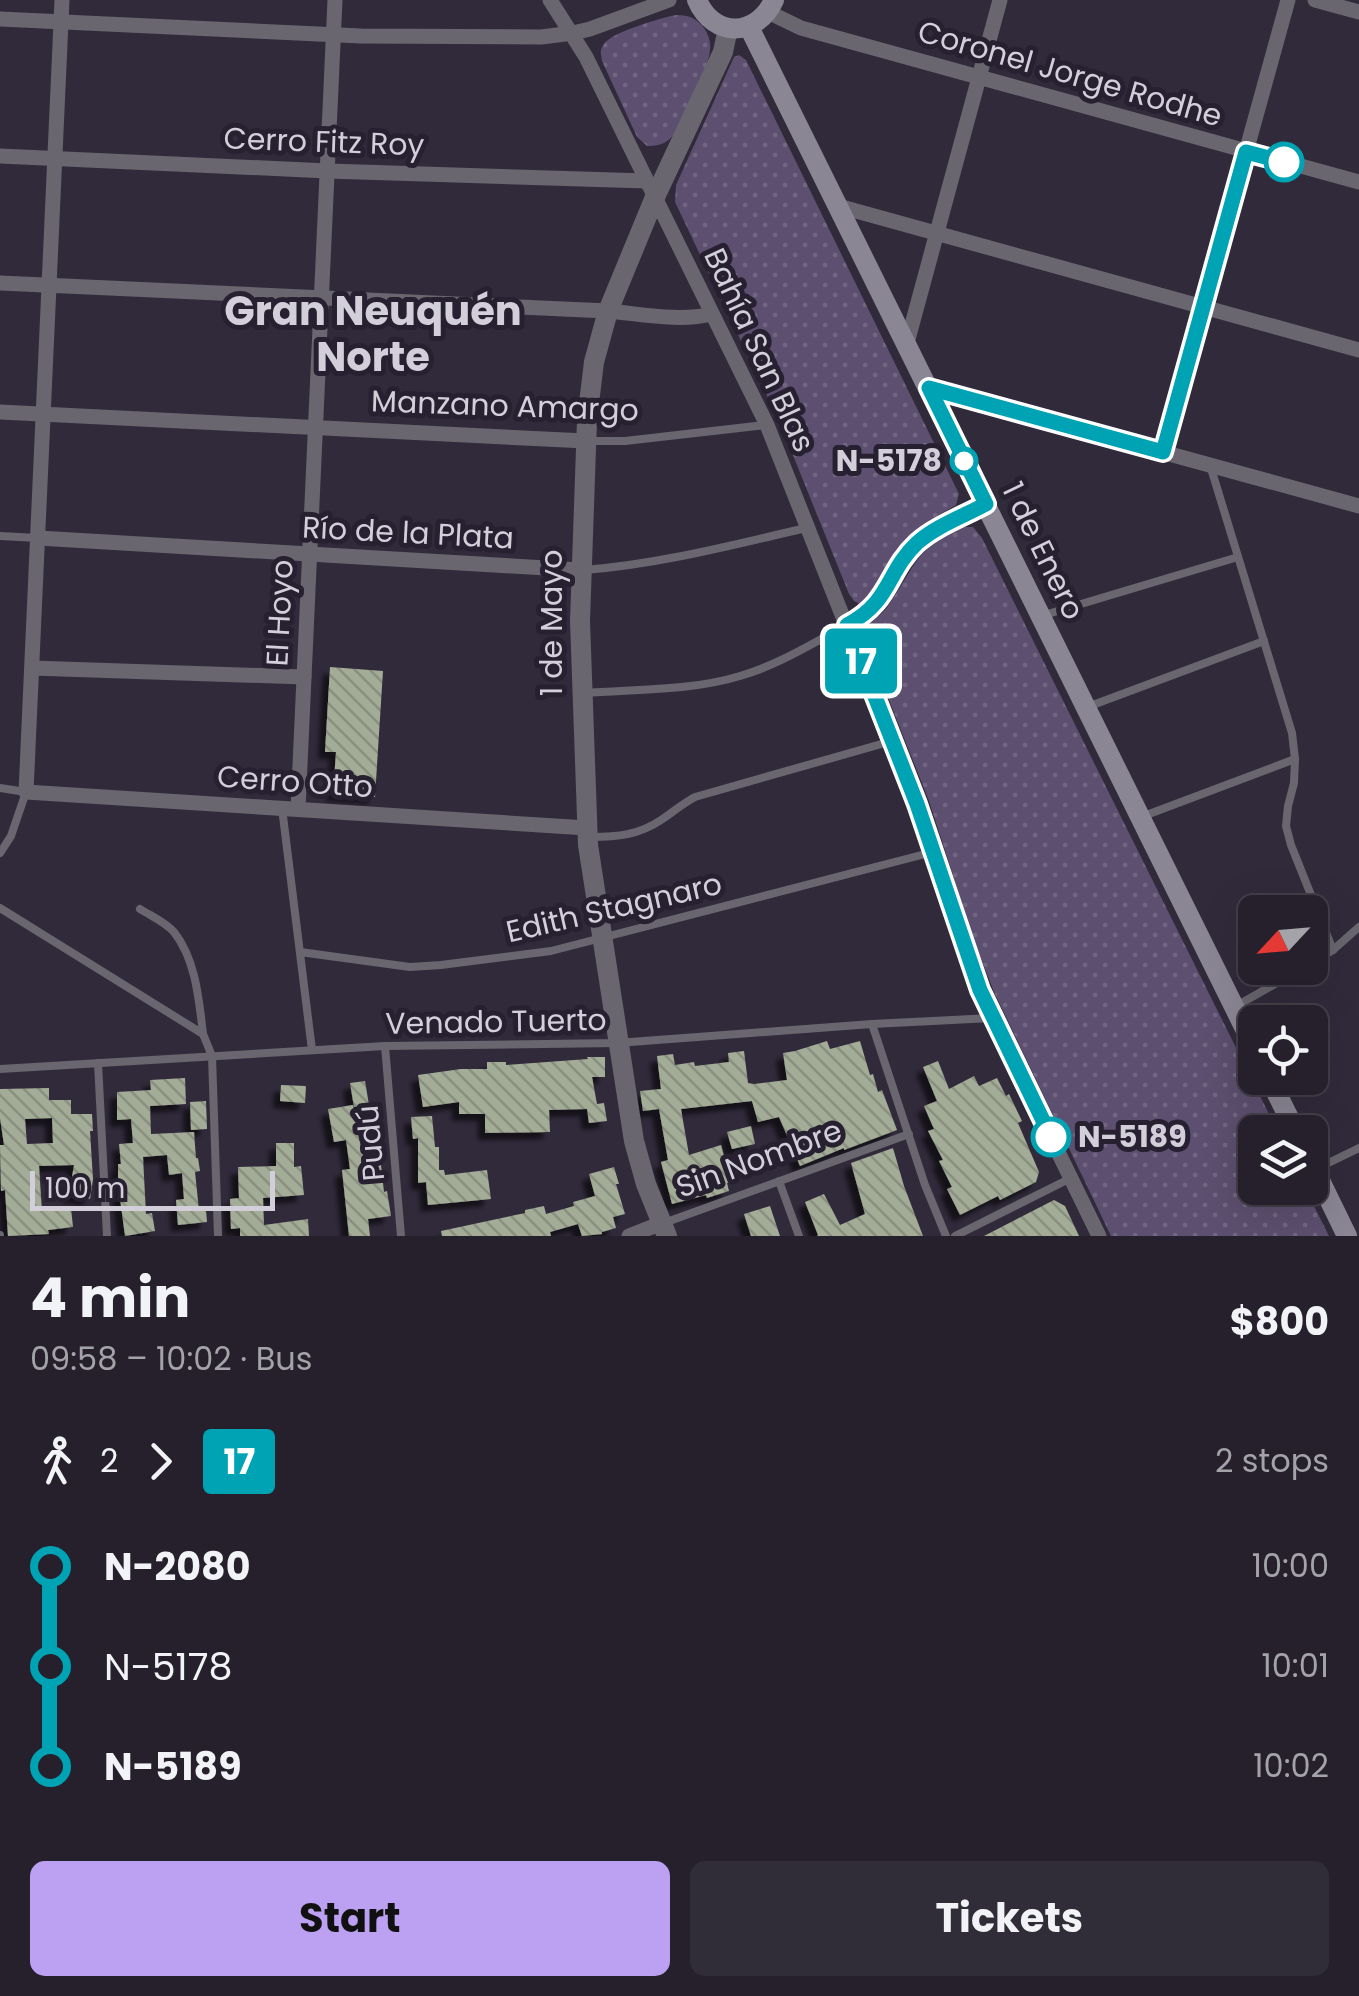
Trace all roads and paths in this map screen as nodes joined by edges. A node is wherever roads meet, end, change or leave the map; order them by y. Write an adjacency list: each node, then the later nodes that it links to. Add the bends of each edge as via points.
1 (62, 0): 12 (street)
2 (335, 0): 14 (street, El Hoyo)
3 (550, 0): 15 (street, Bahía San Blas)
4 (669, 0): 15 (street)
5 (698, 0): 13 (main road, 1 de Enero, via 710,20)
6 (1000, 0): 16 (street)
7 (1288, 0): 17 (street)
8 (1316, 0): 10 (street)
9 (772, 4): 13 (main road, via 760,21); 16 (street, Coronel Jorge Rodhe, via 795,26)
10 (1359, 12)
11 (0, 19): 12 (street)
12 (61, 22): 14 (street); 19 (street)
13 (738, 27): 22 (street, 1 de Mayo); 23 (main road, 1 de Enero)
14 (334, 34): 15 (street); 20 (street, El Hoyo)
15 (572, 34): 22 (street, Bahía San Blas)
16 (979, 77): 17 (street, Coronel Jorge Rodhe); 24 (street)
17 (1246, 152): 21 (street, Coronel Jorge Rodhe); 28 (street)
18 (0, 156): 19 (street, Cerro Fitz Roy)
19 (55, 158): 20 (street, Cerro Fitz Roy); 26 (street)
20 (328, 171): 22 (street, Cerro Fitz Roy); 27 (street, El Hoyo)
21 (1359, 182)
22 (651, 189): 29 (street, 1 de Mayo); 30 (street, Bahía San Blas)
23 (838, 206): 24 (street); 31 (main road, 1 de Enero)
24 (937, 233): 28 (street); 31 (street)
25 (0, 283): 26 (street)
26 (49, 286): 27 (street); 35 (street)
27 (322, 298): 29 (street); 37 (street, El Hoyo)
28 (1203, 307): 32 (street); 39 (street)
29 (608, 311): 30 (street); 38 (street, 1 de Mayo)
30 (712, 314): 36 (street, Bahía San Blas)
31 (907, 343): 33 (main road, 1 de Enero)
32 (1359, 350)
33 (929, 388): 39 (street); 41 (main road, 1 de Enero)
34 (0, 412): 35 (street, Manzano Amargo)
35 (43, 414): 37 (street, Manzano Amargo); 45 (street)
36 (767, 425): 38 (lane, Manzano Amargo); 43 (street, Bahía San Blas)
37 (316, 428): 38 (street, Manzano Amargo); 46 (street, El Hoyo)
38 (586, 441): 48 (street, 1 de Mayo)
39 (1163, 452): 40 (street)
40 (1210, 465): 42 (street); 47 (lane)
41 (986, 504): 49 (main road, 1 de Enero); 50 (street, via 916,544 876,605)
42 (1359, 506)
43 (808, 528): 48 (lane, Río de la Plata, via 674,559); 50 (street, Bahía San Blas)
44 (0, 536): 45 (lane, Río de la Plata)
45 (38, 538): 46 (street, Río de la Plata); 52 (street)
46 (310, 554): 48 (street, Río de la Plata); 53 (street, El Hoyo)
47 (1238, 556): 49 (lane); 51 (lane)
48 (580, 570): 54 (street, 1 de Mayo)
49 (1041, 616): 55 (main road, 1 de Enero)
50 (847, 625): 54 (lane, via 742,676); 56 (street, Bahía San Blas)
51 (1264, 641): 55 (lane); 57 (lane)
52 (32, 668): 53 (street); 59 (street)
53 (304, 676): 60 (street, El Hoyo)
54 (582, 693): 62 (street, 1 de Mayo)
55 (1086, 708): 61 (main road, 1 de Enero)
56 (892, 740): 62 (lane, via 695,797 644,830 619,837); 63 (street, Bahía San Blas)
57 (1296, 758): 61 (lane); 69 (lane, via 1286,826)
58 (0, 788): 59 (lane, Cerro Otto)
59 (26, 792): 60 (street, Cerro Otto); 64 (lane)
60 (290, 809): 62 (street, Cerro Otto); 70 (lane, El Hoyo)
61 (1141, 817): 73 (main road, 1 de Enero)
62 (587, 832): 68 (street, 1 de Mayo)
63 (933, 852): 68 (lane, Edith Stagnaro); 75 (street, Bahía San Blas)
64 (0, 853)
65 (0, 908): 77 (lane)
66 (140, 909): 77 (lane, via 173,931 184,952 196,980)
67 (1359, 926): 69 (lane)
68 (603, 938): 70 (lane, Edith Stagnaro, via 441,966); 78 (street, 1 de Mayo)
69 (1333, 950): 71 (lane)
70 (300, 952): 80 (lane, El Hoyo)
71 (1328, 953)
72 (1274, 985): 73 (lane)
73 (1234, 1008): 74 (main road, 1 de Enero)
74 (1238, 1016)
75 (992, 1018): 76 (lane, Venado Tuerto); 87 (street, Bahía San Blas)
76 (872, 1024): 78 (lane, Venado Tuerto); 84 (lane)
77 (203, 1034): 81 (lane)
78 (618, 1044): 79 (lane, Venado Tuerto); 90 (street, 1 de Mayo, via 637,1152)
79 (385, 1046): 80 (lane, Venado Tuerto); 93 (lane, Pudú)
80 (312, 1050): 81 (lane, Venado Tuerto)
81 (212, 1056): 82 (lane, Venado Tuerto); 92 (lane)
82 (98, 1063): 83 (lane, Venado Tuerto); 91 (lane)
83 (0, 1069)
84 (908, 1134): 88 (lane, Sin Nombre); 96 (lane)
85 (1359, 1148): 86 (lane)
86 (1328, 1159)
87 (1070, 1178): 97 (lane); 98 (street, Bahía San Blas)
88 (779, 1181): 90 (lane, Sin Nombre); 95 (lane)
89 (1328, 1197): 99 (main road)
90 (665, 1230): 94 (street, Sin Nombre)
91 (107, 1236)
92 (218, 1236)
93 (401, 1236)
94 (629, 1236)
95 (799, 1236)
96 (946, 1236)
97 (955, 1236)
98 (1099, 1236)
99 (1347, 1236)

